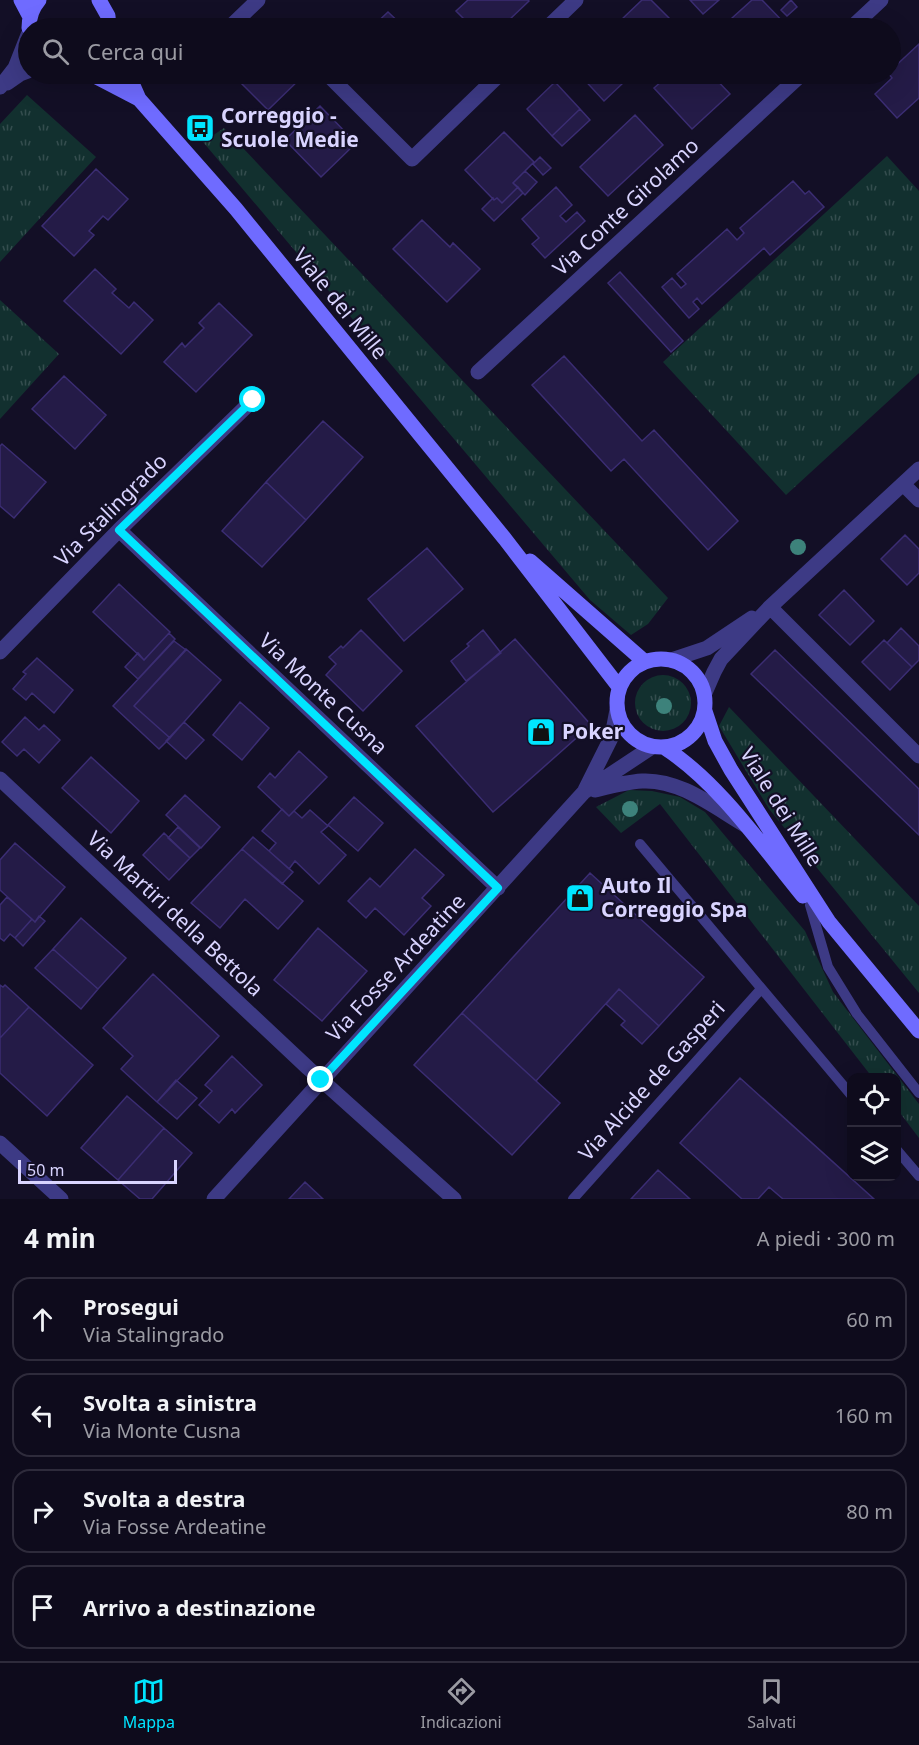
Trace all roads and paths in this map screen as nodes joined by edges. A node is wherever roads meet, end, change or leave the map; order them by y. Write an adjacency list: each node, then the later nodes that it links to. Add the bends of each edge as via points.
1 (21, 0): 7 (main road)
2 (39, 0): 8 (main road)
3 (99, 0): 9 (main road)
4 (258, 0): 10 (street)
5 (576, 0): 11 (street)
6 (881, 0): 12 (street)
7 (27, 18)
8 (31, 18)
9 (108, 18)
10 (239, 18)
11 (557, 18)
12 (861, 18)
13 (18, 60): 20 (street)
14 (18, 75): 20 (street)
15 (110, 84): 21 (main road, Viale dei Mille)
16 (132, 84): 21 (main road, Viale dei Mille)
17 (337, 84): 18 (street, via 412,159)
18 (490, 84)
19 (791, 84): 22 (street, Via Conte Girolamo)
20 (0, 88)
21 (139, 99): 28 (main road, Viale dei Mille, via 236,209)
22 (478, 372)
23 (253, 400): 27 (street, Via Stalingrado)
24 (919, 469): 25 (street)
25 (903, 484): 26 (street); 29 (street)
26 (919, 500)
27 (119, 530): 30 (street, Via Stalingrado); 43 (street, Via Monte Cusna)
28 (505, 539): 32 (main road, Viale dei Mille); 33 (main road, Viale dei Mille)
29 (770, 607): 31 (street, via 707,648); 34 (street, via 722,659); 38 (street)
30 (0, 652)
31 (671, 660): 32 (main road); 34 (main road, Viale dei Mille, via 693,672)
32 (645, 662): 33 (main road, via 634,668)
33 (619, 687): 35 (main road)
34 (704, 694): 36 (main road, Viale dei Mille)
35 (617, 710): 37 (main road, Viale dei Mille, via 629,734); 40 (street, Via Fosse Ardeatine, via 612,736)
36 (705, 711): 37 (main road, via 691,736 679,744); 45 (main road, Viale dei Mille, via 731,770)
37 (659, 747): 40 (street, Via Fosse Ardeatine); 41 (main road, Viale dei Mille, via 691,767)
38 (919, 756)
39 (0, 779): 48 (street, Via Martiri della Bettola)
40 (584, 792): 41 (street, via 655,782 689,792); 43 (street, Via Fosse Ardeatine)
41 (745, 825): 44 (main road, Viale dei Mille)
42 (640, 844): 46 (lane)
43 (498, 888): 48 (street, Via Fosse Ardeatine)
44 (810, 905): 45 (main road, Viale dei Mille); 50 (lane, via 828,967 857,1014)
45 (829, 922): 47 (main road, Viale dei Mille)
46 (760, 989): 49 (lane); 57 (lane, Via Alcide de Gasperi)
47 (919, 1031)
48 (321, 1080): 55 (street, Via Fosse Ardeatine); 56 (street, Via Martiri della Bettola)
49 (847, 1090)
50 (919, 1093)
51 (0, 1143): 54 (street)
52 (901, 1154): 53 (lane)
53 (919, 1176)
54 (61, 1199)
55 (214, 1199)
56 (454, 1199)
57 (573, 1199)

